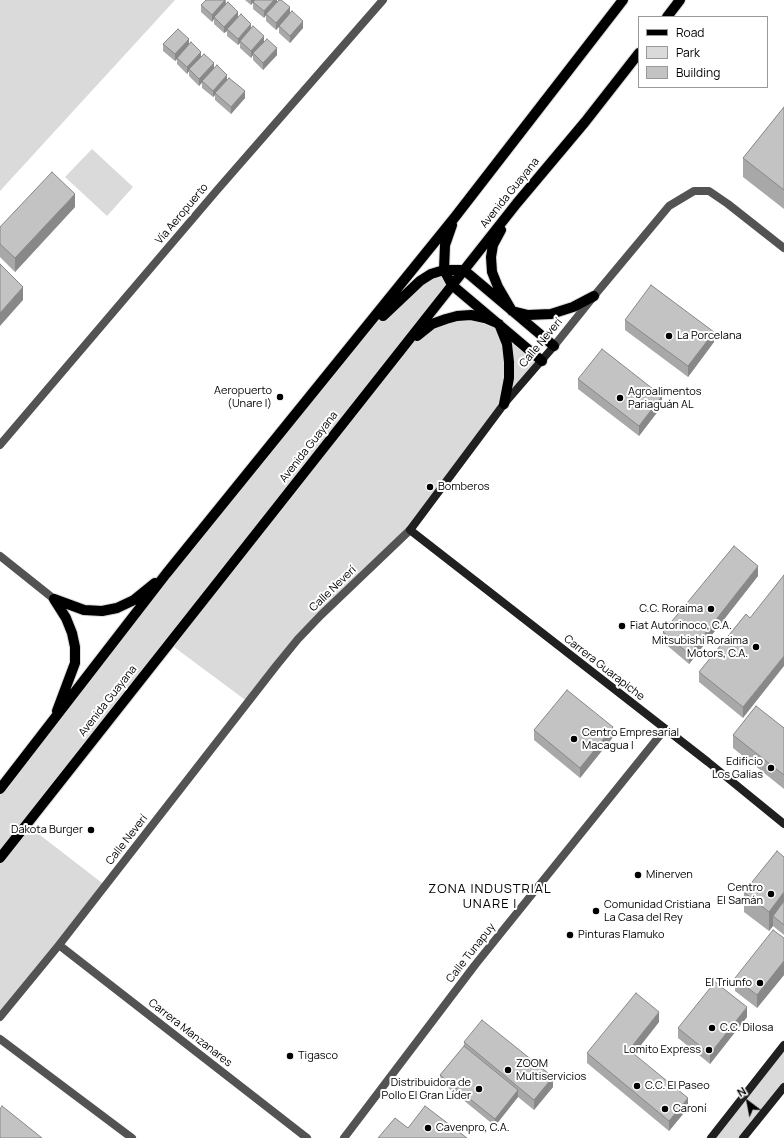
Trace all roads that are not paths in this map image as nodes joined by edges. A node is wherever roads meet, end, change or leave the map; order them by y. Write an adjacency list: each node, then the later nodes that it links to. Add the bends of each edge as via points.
1 (383, 0): 20 (street, Vía Aeropuerto, via 218,189)
2 (623, 0): 7 (main road)
3 (680, 0): 4 (main road)
4 (668, 16)
5 (638, 54): 6 (main road, Avenida Guayana)
6 (517, 203): 10 (main road, Avenida Guayana); 13 (main road, via 493,245 491,257 492,272)
7 (455, 217): 9 (main road, via 446,245); 16 (main road)
8 (784, 248): 12 (street, Calle Neverí, via 709,191 694,191 669,206)
9 (444, 270): 10 (main road); 11 (main road); 16 (main road, via 420,281)
10 (464, 270): 11 (main road, Avenida Guayana); 13 (main road)
11 (452, 285): 14 (main road); 17 (main road, Avenida Guayana)
12 (594, 296): 13 (main road, via 573,307 551,314 528,316); 15 (street, Calle Neverí)
13 (512, 311): 15 (main road)
14 (498, 324): 17 (main road, via 471,315 446,318 426,328); 18 (main road); 19 (main road, via 507,344 509,362)
15 (554, 346): 18 (street, Calle Neverí)
16 (352, 347): 23 (main road)
17 (402, 349): 29 (main road, Avenida Guayana)
18 (542, 361): 19 (street, Calle Neverí)
19 (504, 404): 21 (street, Calle Neverí)
20 (0, 446)
21 (410, 530): 26 (street, Carrera Guarapiche); 30 (street, Calle Neverí, via 298,639)
22 (0, 556): 24 (street)
23 (166, 574): 24 (main road, via 134,600 117,608 102,611 84,610); 25 (main road)
24 (54, 599): 25 (main road, via 72,633 75,664)
25 (52, 723): 27 (main road)
26 (665, 729): 28 (street, Carrera Guarapiche); 37 (street, Calle Tunapuy, via 475,965)
27 (0, 789)
28 (784, 824)
29 (0, 858)
30 (59, 946): 31 (street, Calle Neverí); 36 (street, Carrera Manzanares)
31 (0, 1017)
32 (0, 1039): 35 (street)
33 (784, 1045): 38 (street)
34 (784, 1087): 39 (street)
35 (132, 1138)
36 (307, 1138)
37 (344, 1138)
38 (711, 1138)
39 (743, 1138)

